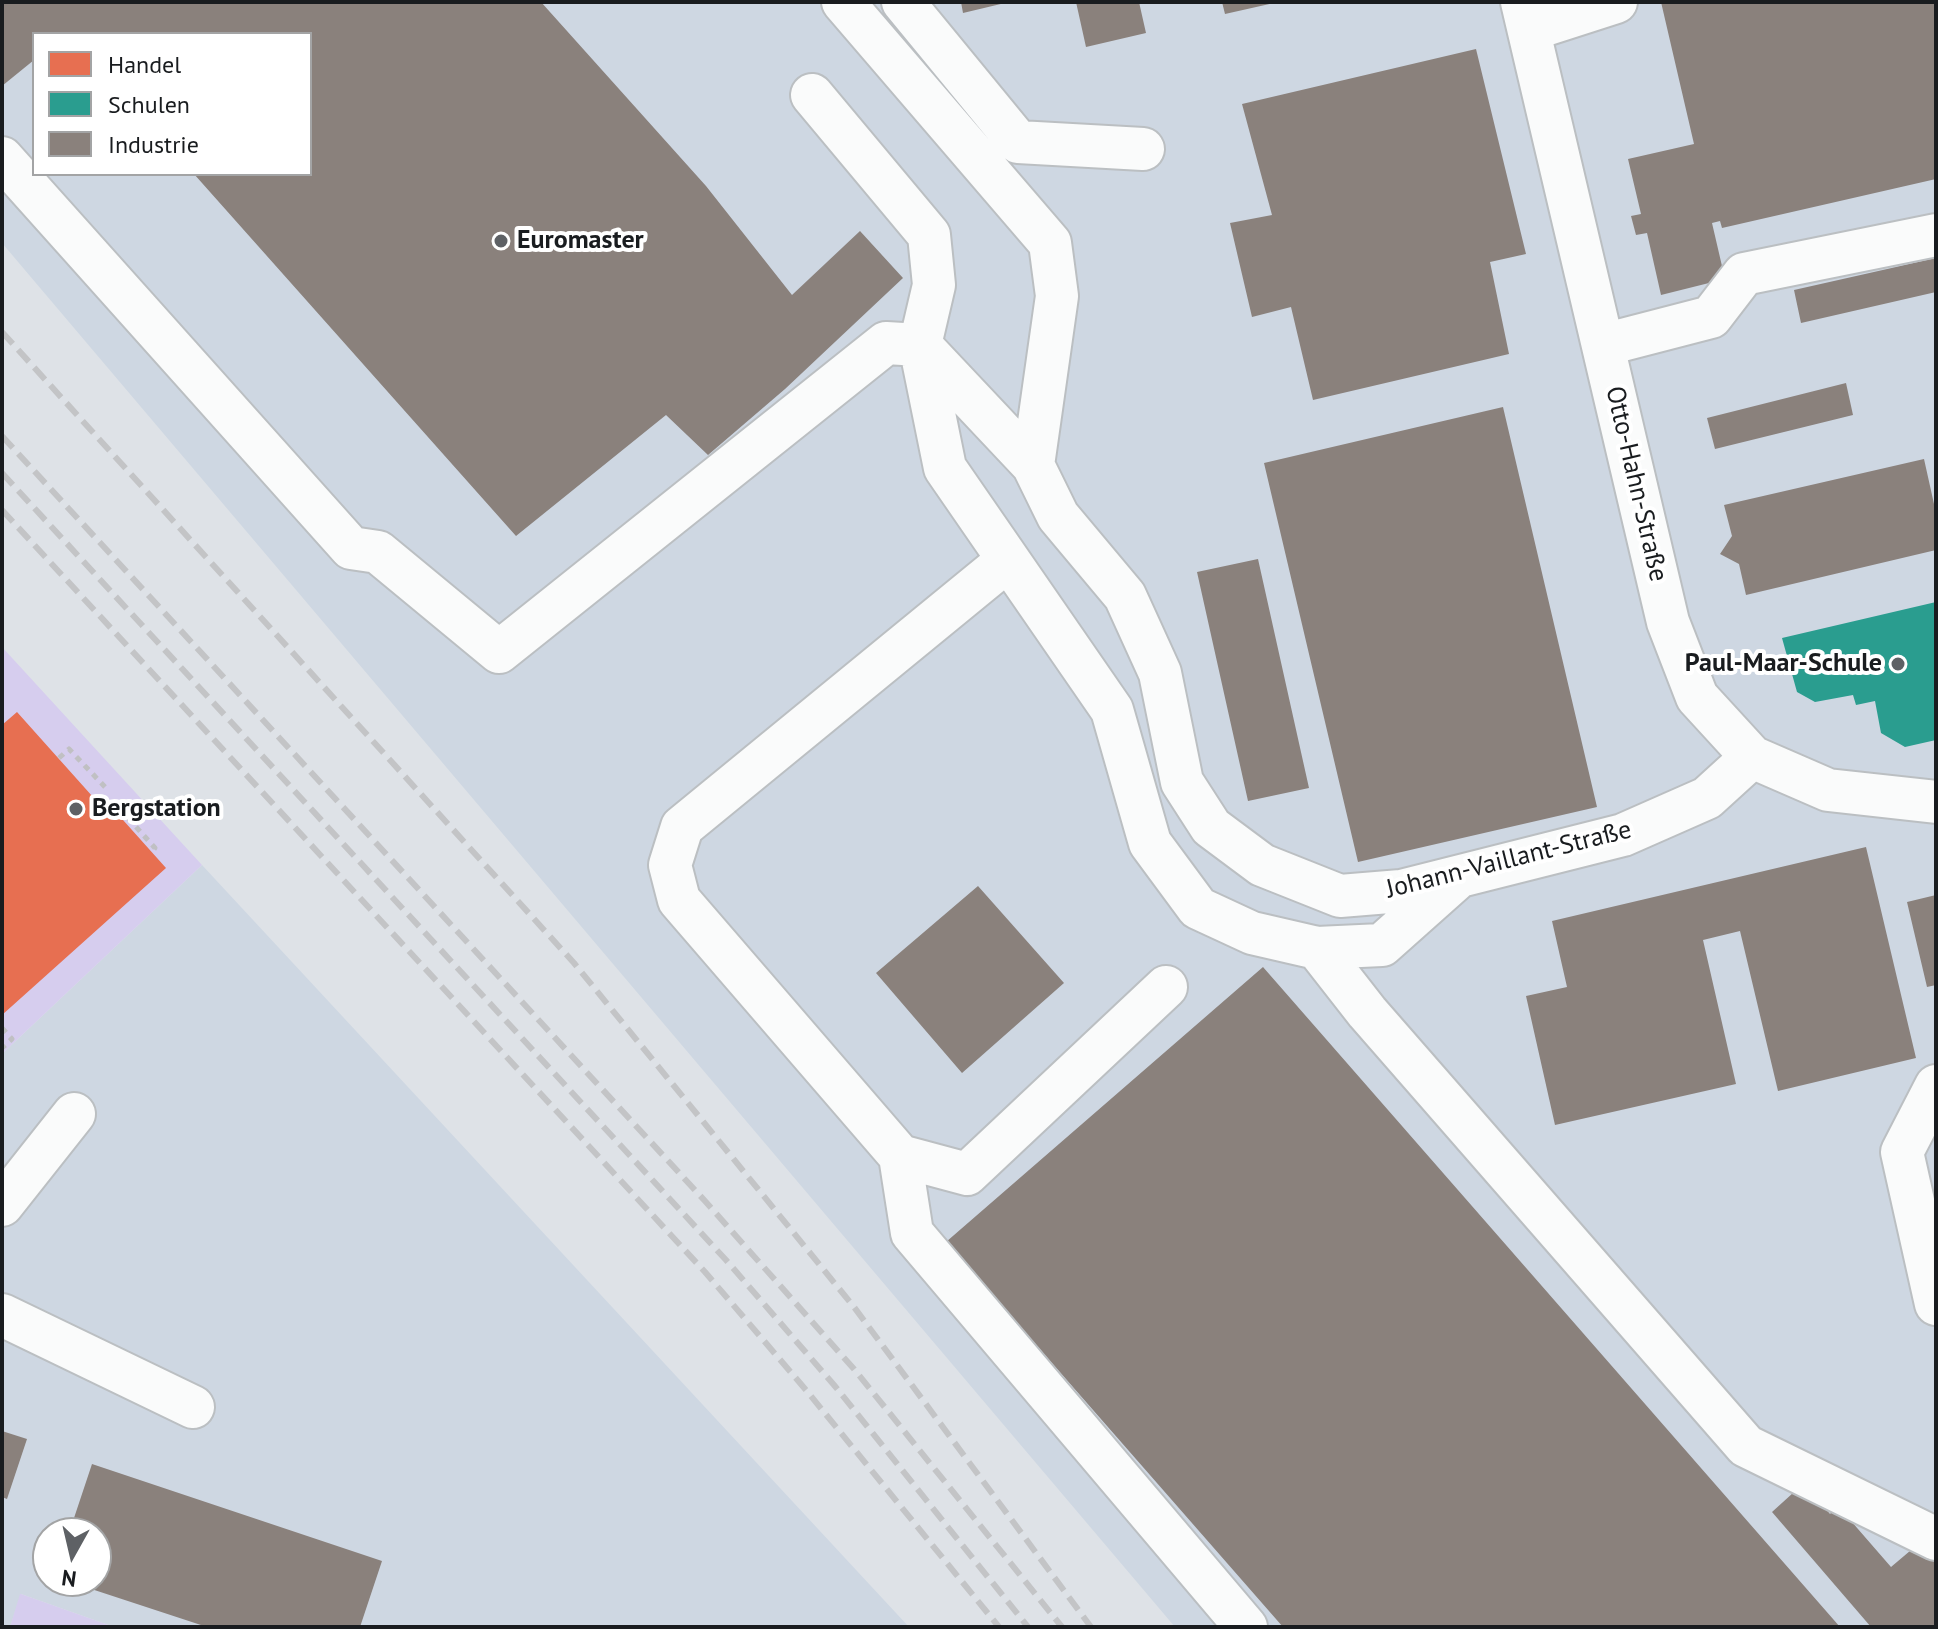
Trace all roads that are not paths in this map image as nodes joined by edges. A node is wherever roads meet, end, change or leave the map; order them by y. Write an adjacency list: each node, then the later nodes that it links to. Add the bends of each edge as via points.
1 (843, 2): 11 (street, via 1050,243 1057,296)
2 (903, 2): 6 (street, via 1018,142)
3 (1616, 2): 4 (street)
4 (1525, 16): 10 (street, Otto-Hahn-Straße)
5 (812, 95): 9 (street, via 929,235 934,285)
6 (1143, 149)
7 (2, 158): 9 (street, via 351,548 378,552 499,652 886,343)
8 (1936, 235): 10 (street, via 1744,274 1711,317)
9 (920, 345): 11 (street); 12 (street, via 945,468)
10 (1603, 345): 13 (street, Otto-Hahn-Straße, via 1668,622 1697,697)
11 (1033, 465): 15 (street, Johann-Vaillant-Straße, via 1058,516 1125,596 1160,673 1182,782 1211,827 1262,865 1340,896 1401,891)
12 (1008, 560): 16 (street, via 1112,710 1150,843 1198,908 1252,933); 20 (street, via 682,827 670,865 679,900)
13 (1752, 757): 14 (street, Otto-Hahn-Straße, via 1828,790); 15 (street, Johann-Vaillant-Straße, via 1707,798 1623,835)
14 (1936, 802)
15 (1459, 877): 16 (street, via 1382,945)
16 (1317, 948): 25 (street, via 1746,1446)
17 (1166, 987): 20 (street, via 967,1174)
18 (1936, 1086): 22 (street, via 1902,1152)
19 (74, 1114): 21 (street)
20 (900, 1156): 26 (street, via 912,1233)
21 (2, 1205)
22 (1936, 1304)
23 (2, 1315): 24 (street)
24 (193, 1407)
25 (1936, 1539)
26 (1246, 1627)

